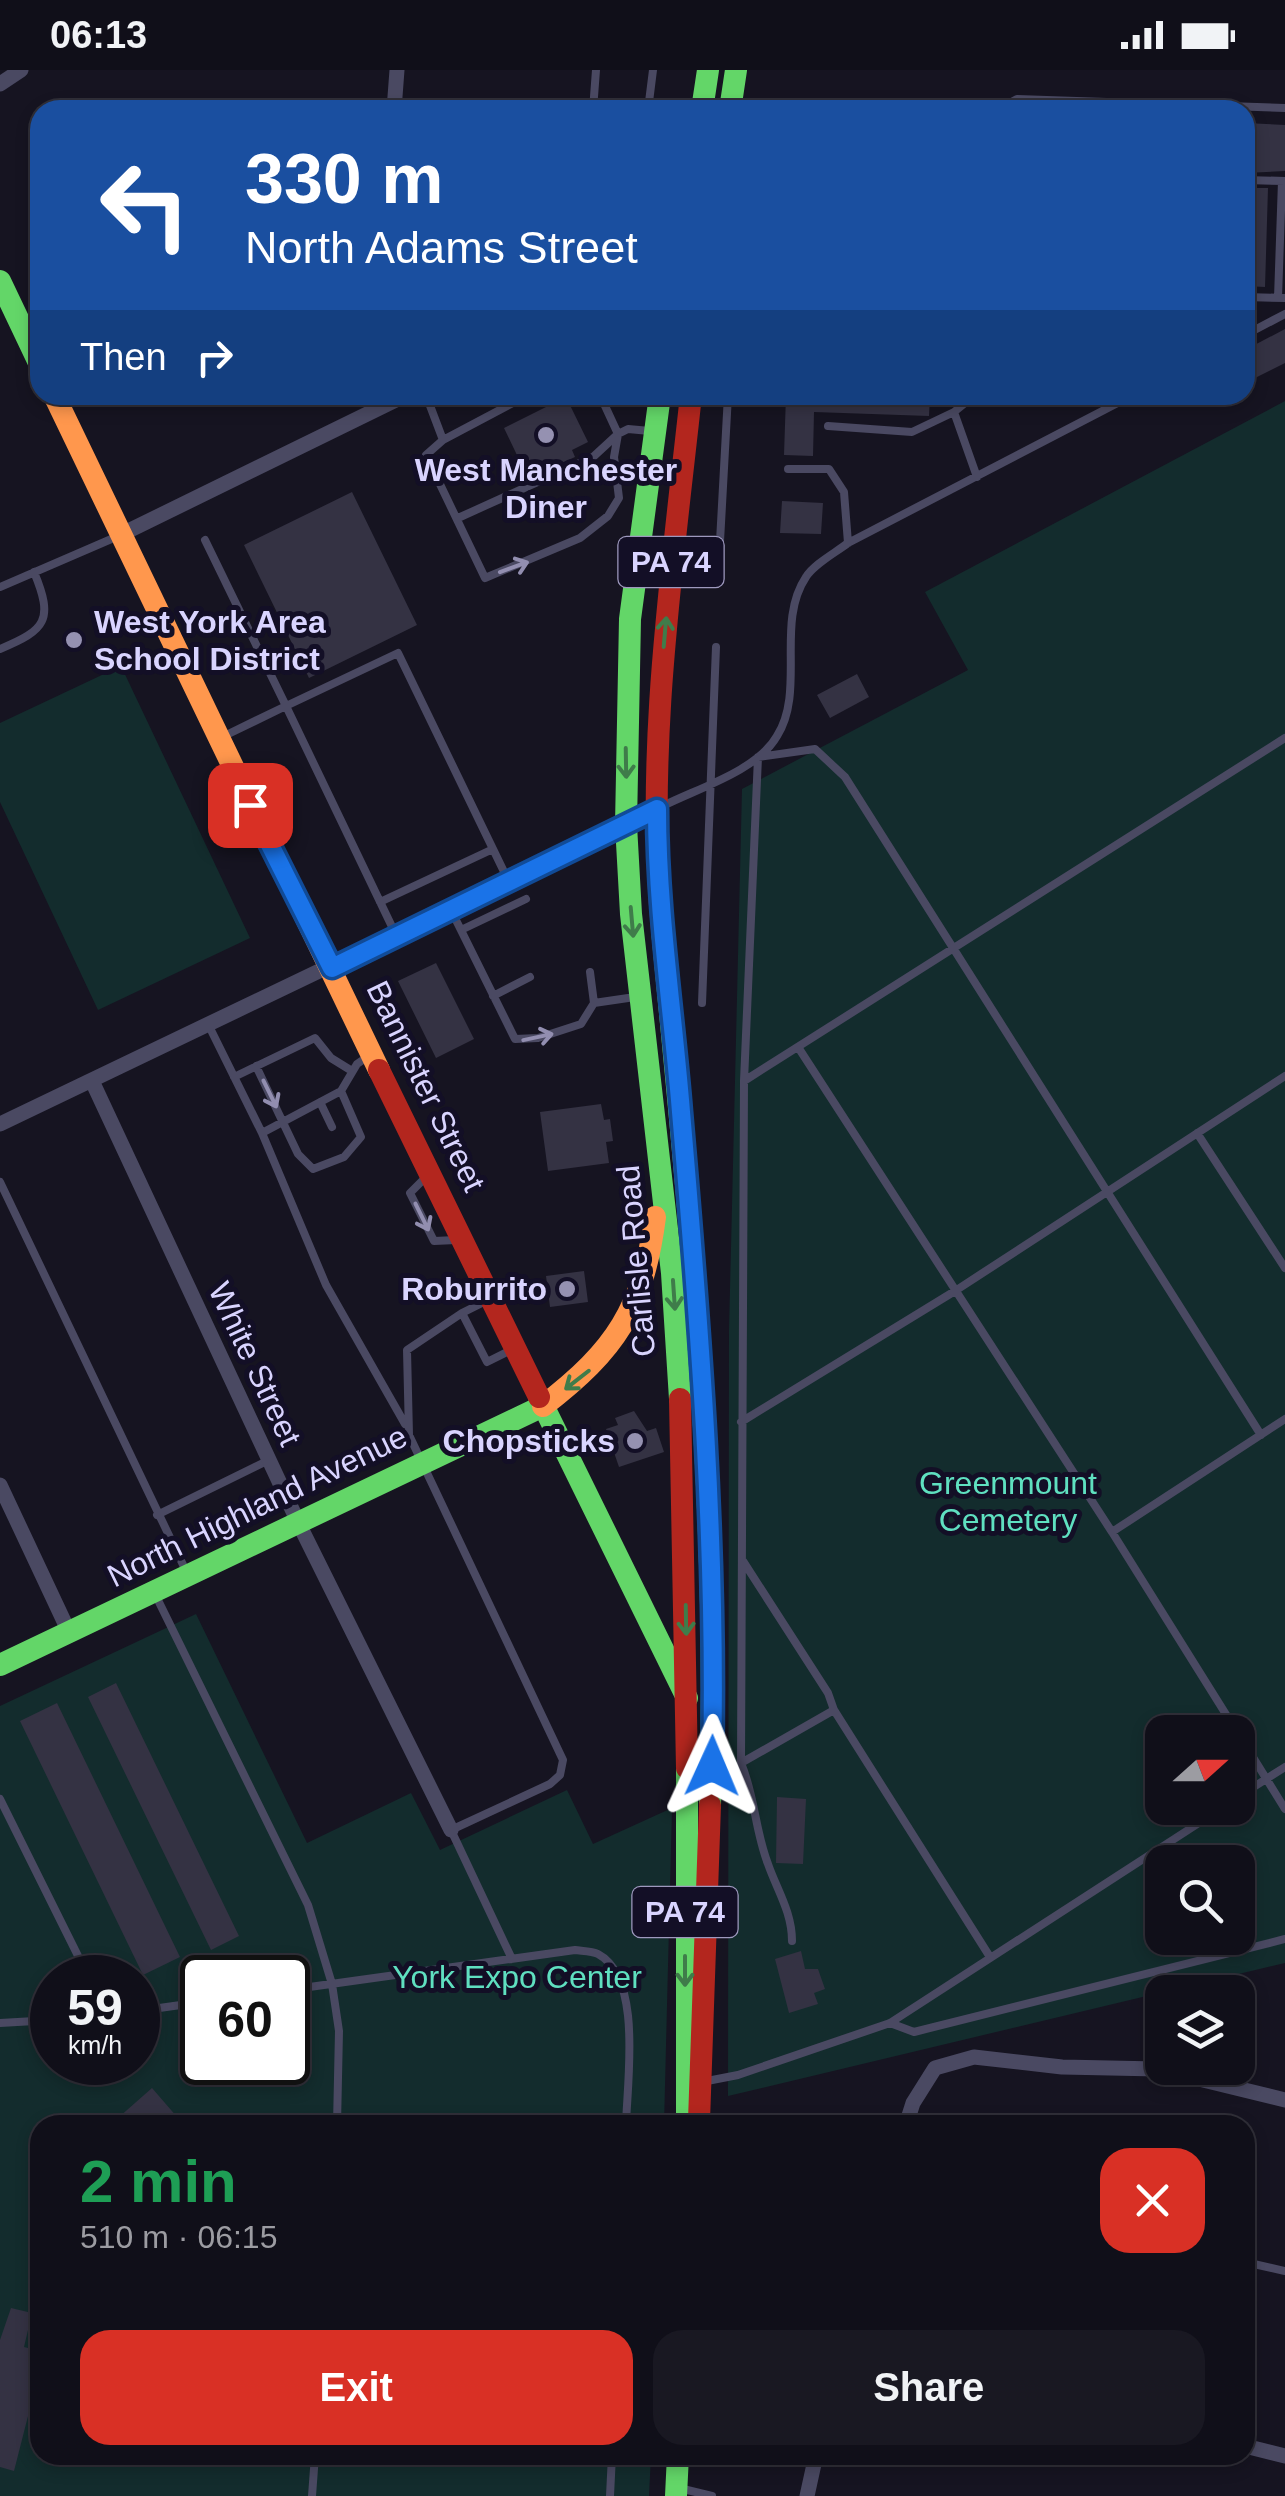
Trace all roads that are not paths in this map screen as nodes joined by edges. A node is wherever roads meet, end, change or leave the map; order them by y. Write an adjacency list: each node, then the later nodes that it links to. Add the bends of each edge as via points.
1 (21, 70): 7 (street)
2 (398, 70): 8 (street)
3 (596, 70): 9 (lane)
4 (653, 70): 10 (lane)
5 (708, 70): 11 (main road)
6 (736, 70): 12 (main road)
7 (0, 84)
8 (395, 100)
9 (594, 100)
10 (649, 100)
11 (704, 100)
12 (732, 100)
13 (1015, 100): 14 (lane)
14 (1047, 100)
15 (1255, 107): 16 (lane)
16 (1285, 108)
17 (1255, 180): 18 (lane)
18 (1284, 181): 21 (lane)
19 (0, 280): 24 (main road)
20 (1255, 297): 21 (lane)
21 (1282, 298)
22 (1285, 314): 23 (lane)
23 (1255, 330)
24 (30, 344)
25 (59, 405): 43 (main road, Bannister Street)
26 (386, 405): 43 (street)
27 (430, 405): 39 (lane)
28 (509, 405): 39 (lane)
29 (605, 405): 38 (lane)
30 (658, 405): 37 (main road, Carlisle Road / PA 74)
31 (690, 405): 56 (main road, Carlisle Road / PA 74, one-way to 31, via 664,648)
32 (727, 405): 47 (lane)
33 (962, 405): 35 (lane)
34 (1114, 405): 41 (lane)
35 (954, 412): 36 (lane, via 912,432); 41 (lane)
36 (828, 426)
37 (654, 432): 38 (lane); 57 (main road, Carlisle Road / PA 74, one-way to 57, via 630,620)
38 (618, 434): 42 (lane, via 593,457); 42 (lane, one-way to 38, via 485,578 580,538 619,498)
39 (443, 440): 42 (lane, via 426,455)
40 (788, 469): 45 (lane, via 829,469 844,492)
41 (977, 477): 45 (lane)
42 (458, 518)
43 (120, 535): 46 (lane); 53 (main road, Bannister Street)
44 (205, 540): 51 (lane)
45 (848, 543): 54 (lane, via 806,575 795,602 787,715)
46 (34, 572): 48 (lane); 50 (lane, via 46,610 42,625)
47 (718, 578)
48 (0, 587)
49 (716, 647): 55 (lane)
50 (0, 649)
51 (286, 706): 53 (lane); 58 (lane, via 398,652); 61 (lane)
52 (1285, 738): 66 (lane)
53 (216, 740): 67 (main road, Bannister Street)
54 (758, 756): 55 (lane); 66 (lane, via 815,749 833,762); 82 (lane)
55 (711, 781): 56 (lane); 73 (lane)
56 (657, 809): 57 (street); 128 (main road, Carlisle Road / PA 74, via 657,877 708,1476)
57 (626, 824): 59 (street); 71 (main road, Carlisle Road / PA 74, one-way to 71)
58 (493, 850): 59 (lane); 61 (lane)
59 (503, 884): 62 (lane); 63 (street)
60 (526, 899): 62 (lane)
61 (380, 902): 65 (lane)
62 (508, 908): 64 (lane)
63 (451, 910): 64 (lane); 65 (street)
64 (462, 930): 70 (lane)
65 (396, 936): 67 (street)
66 (952, 950): 75 (lane); 94 (lane)
67 (332, 968): 74 (street); 76 (main road, Bannister Street)
68 (590, 972): 72 (lane)
69 (530, 977): 70 (lane)
70 (493, 996): 72 (lane, one-way to 72, via 515,1039 524,1041 582,1024)
71 (640, 996): 72 (lane); 92 (main road, Carlisle Road / PA 74)
72 (594, 1003)
73 (702, 1003)
74 (209, 1026): 80 (lane); 81 (street)
75 (798, 1047): 82 (lane); 96 (lane)
76 (374, 1053): 78 (lane); 97 (main road, Bannister Street)
77 (256, 1066): 78 (lane, via 315,1038); 80 (lane); 85 (lane, one-way to 85)
78 (352, 1071): 83 (lane)
79 (1285, 1076): 89 (lane)
80 (234, 1077): 88 (lane)
81 (92, 1081): 86 (street); 105 (street, White Street)
82 (744, 1081): 102 (lane)
83 (341, 1091): 84 (lane); 91 (lane, via 361,1137)
84 (320, 1102): 85 (lane); 87 (lane)
85 (283, 1122): 88 (lane); 91 (lane, via 304,1165 326,1168)
86 (0, 1124)
87 (332, 1127)
88 (262, 1132): 103 (lane, via 326,1284)
89 (1197, 1133): 94 (lane); 95 (lane)
90 (339, 1145): 91 (lane)
91 (344, 1157)
92 (660, 1164): 100 (main road, North Highland Avenue, one-way to 100, via 652,1246 626,1327 586,1374); 116 (main road, Carlisle Road / PA 74, one-way to 116, via 680,1394)
93 (0, 1182): 108 (lane)
94 (1106, 1192): 96 (lane); 104 (lane)
95 (1285, 1268)
96 (956, 1291): 102 (lane); 110 (lane)
97 (492, 1298): 98 (lane); 99 (main road, Bannister Street)
98 (462, 1313): 99 (lane, via 486,1362); 103 (lane, via 407,1350)
99 (515, 1348): 100 (main road, Bannister Street)
100 (542, 1406): 106 (main road, North Highland Avenue); 116 (main road, Bannister Street)
101 (1285, 1418): 104 (lane)
102 (742, 1422): 111 (lane)
103 (408, 1430): 106 (lane)
104 (1260, 1434): 110 (lane)
105 (269, 1460): 108 (lane); 109 (street, White Street)
106 (420, 1463): 109 (main road, North Highland Avenue); 127 (lane, via 563,1760 550,1784)
107 (0, 1485): 114 (street)
108 (157, 1515): 112 (lane)
109 (298, 1522): 112 (main road, North Highland Avenue); 127 (street, White Street)
110 (1112, 1532): 118 (lane)
111 (741, 1558): 117 (lane); 120 (lane)
112 (188, 1576): 113 (main road, North Highland Avenue)
113 (154, 1592): 114 (main road, North Highland Avenue); 134 (lane, via 308,1906)
114 (68, 1632): 115 (main road, North Highland Avenue)
115 (0, 1665)
116 (687, 1698): 128 (main road, via 703,1743); 143 (main road, Carlisle Road / PA 74, one-way to 143)
117 (834, 1710): 120 (lane); 133 (lane)
118 (1226, 1715)
119 (1255, 1761): 122 (lane)
120 (741, 1763): 130 (lane)
121 (1285, 1767): 122 (lane)
122 (1266, 1778): 123 (lane); 125 (lane)
123 (1255, 1785)
124 (0, 1800): 131 (lane)
125 (1285, 1809)
126 (1196, 1825): 133 (lane)
127 (451, 1830): 132 (lane)
128 (709, 1858): 139 (main road, Carlisle Road / PA 74)
129 (1285, 1940): 138 (lane, via 914,2032)
130 (792, 1941)
131 (77, 1955)
132 (512, 1958): 134 (lane); 142 (lane, via 597,1953 618,1974 628,2008)
133 (990, 1958): 138 (lane)
134 (332, 1984): 135 (lane); 141 (lane)
135 (310, 1987)
136 (30, 2021): 137 (lane)
137 (0, 2023)
138 (890, 2023): 139 (lane)
139 (703, 2082): 144 (main road, Carlisle Road / PA 74)
140 (1285, 2100): 145 (street, via 1158,2069 974,2057 935,2068)
141 (337, 2115)
142 (626, 2115)
143 (687, 2115)
144 (699, 2115)
145 (909, 2115)
146 (1255, 2264): 147 (lane)
147 (1285, 2270)
148 (1255, 2448): 149 (street)
149 (1285, 2456)
150 (314, 2465): 155 (lane)
151 (612, 2465): 156 (lane)
152 (677, 2465): 154 (main road)
153 (814, 2465): 158 (street)
154 (676, 2492): 157 (lane)
155 (312, 2496)
156 (610, 2496)
157 (712, 2496)
158 (806, 2496)

